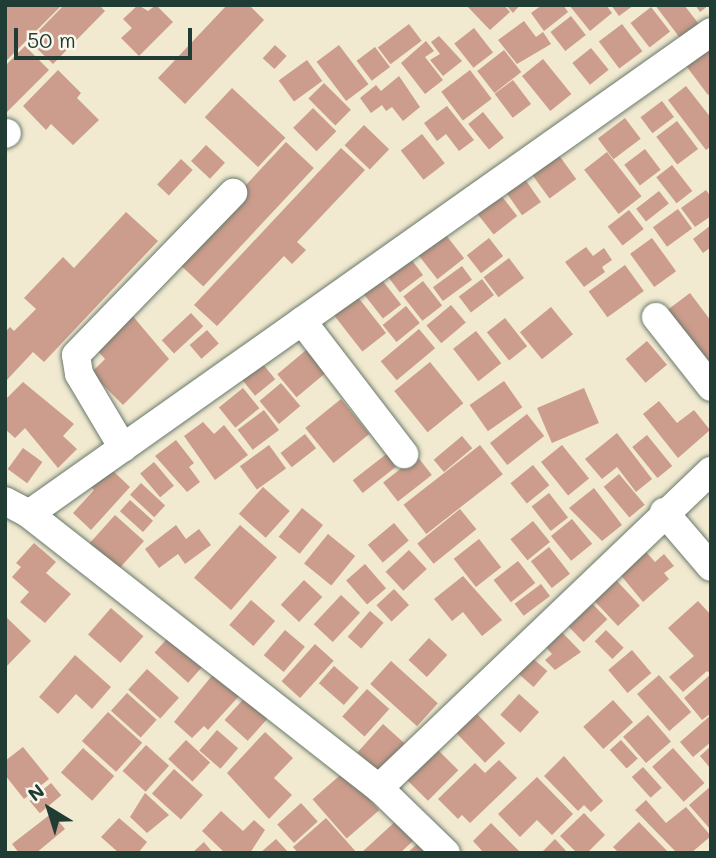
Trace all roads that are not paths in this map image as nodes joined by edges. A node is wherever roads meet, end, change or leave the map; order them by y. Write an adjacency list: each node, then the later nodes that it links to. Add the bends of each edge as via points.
1 (711, 32): 4 (street)
2 (233, 193): 6 (street, via 76,355 79,374)
3 (656, 317): 5 (street)
4 (302, 321): 6 (street); 7 (street)
5 (711, 387)
6 (122, 448): 9 (street)
7 (404, 454)
8 (711, 471): 10 (street)
9 (17, 507): 12 (street)
10 (664, 512): 11 (street); 12 (street)
11 (711, 567)
12 (379, 788): 13 (street)
13 (446, 853)

